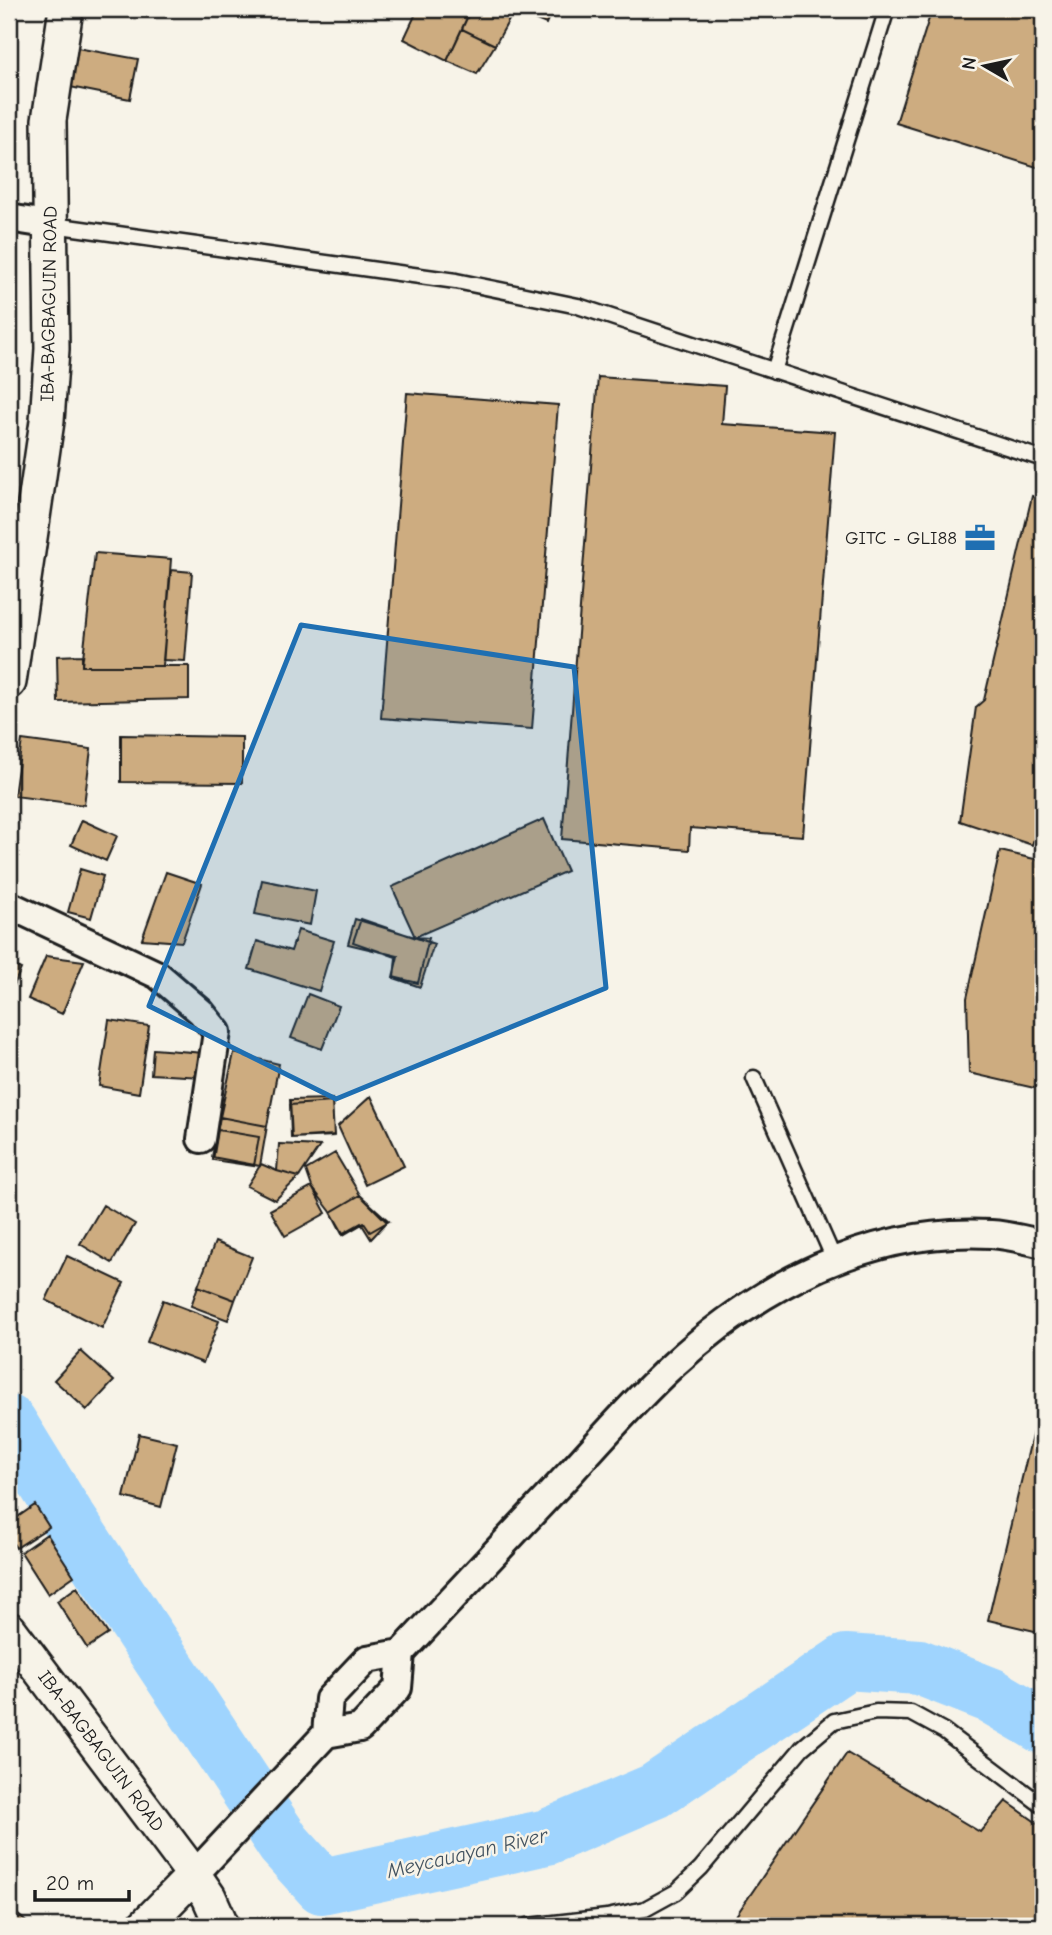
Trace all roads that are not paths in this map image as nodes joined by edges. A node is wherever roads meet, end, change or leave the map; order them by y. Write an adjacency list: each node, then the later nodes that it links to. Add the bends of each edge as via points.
1 (66, 9): 4 (street, IBA-BAGBAGUIN ROAD, via 50,120)
2 (887, 9): 5 (lane)
3 (11, 219): 4 (street)
4 (52, 225): 5 (lane, via 456,281 578,306); 7 (street, IBA-BAGBAGUIN ROAD, via 47,421)
5 (774, 371): 6 (lane)
6 (1043, 459)
7 (14, 613): 8 (street, IBA-BAGBAGUIN ROAD)
8 (9, 682)
9 (9, 905): 11 (street, via 158,975 201,1012 217,1032)
10 (754, 1078): 13 (lane)
11 (201, 1139)
12 (1043, 1244): 13 (street, via 993,1234 939,1236 888,1242)
13 (834, 1259): 15 (street, via 779,1285 726,1320 672,1365)
14 (9, 1629): 18 (street, IBA-BAGBAGUIN ROAD)
15 (401, 1653): 16 (street, via 398,1688 360,1728); 16 (street, via 367,1658 329,1699)
16 (326, 1734): 18 (street)
17 (1043, 1806): 21 (lane, via 944,1731 911,1713 876,1712 834,1721 802,1748 676,1892 632,1912)
18 (194, 1875): 19 (street); 20 (street, IBA-BAGBAGUIN ROAD)
19 (144, 1926)
20 (222, 1926)
21 (528, 1926)

